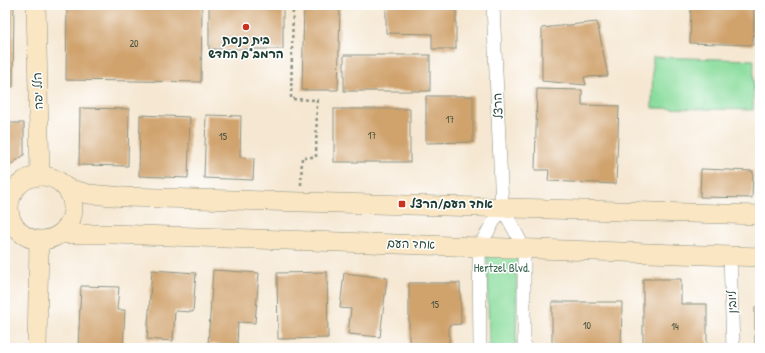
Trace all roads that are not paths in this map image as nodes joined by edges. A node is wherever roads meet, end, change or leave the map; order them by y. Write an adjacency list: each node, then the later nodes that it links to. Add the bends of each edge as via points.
1 (36, 5): 3 (street, הלל יפה)
2 (493, 5): 6 (street, הרצל)
3 (40, 176): 4 (street, via 56,179); 5 (street, via 23,181)
4 (66, 188): 6 (street, via 88,194 111,196); 9 (street, via 71,195 74,212 67,228)
5 (9, 193): 8 (street)
6 (502, 207): 7 (street); 11 (street); 12 (street, הרצל)
7 (760, 215)
8 (9, 222): 10 (street, via 24,236)
9 (61, 234): 10 (street); 11 (street, אחד העם)
10 (39, 241): 15 (street)
11 (479, 246): 12 (street, אחד העם); 16 (street)
12 (524, 248): 13 (street, אחד העם); 17 (street, הרצל)
13 (730, 256): 14 (street, אחד העם); 18 (street, ליובין)
14 (760, 257)
15 (37, 348)
16 (480, 348)
17 (524, 348)
18 (733, 348)

